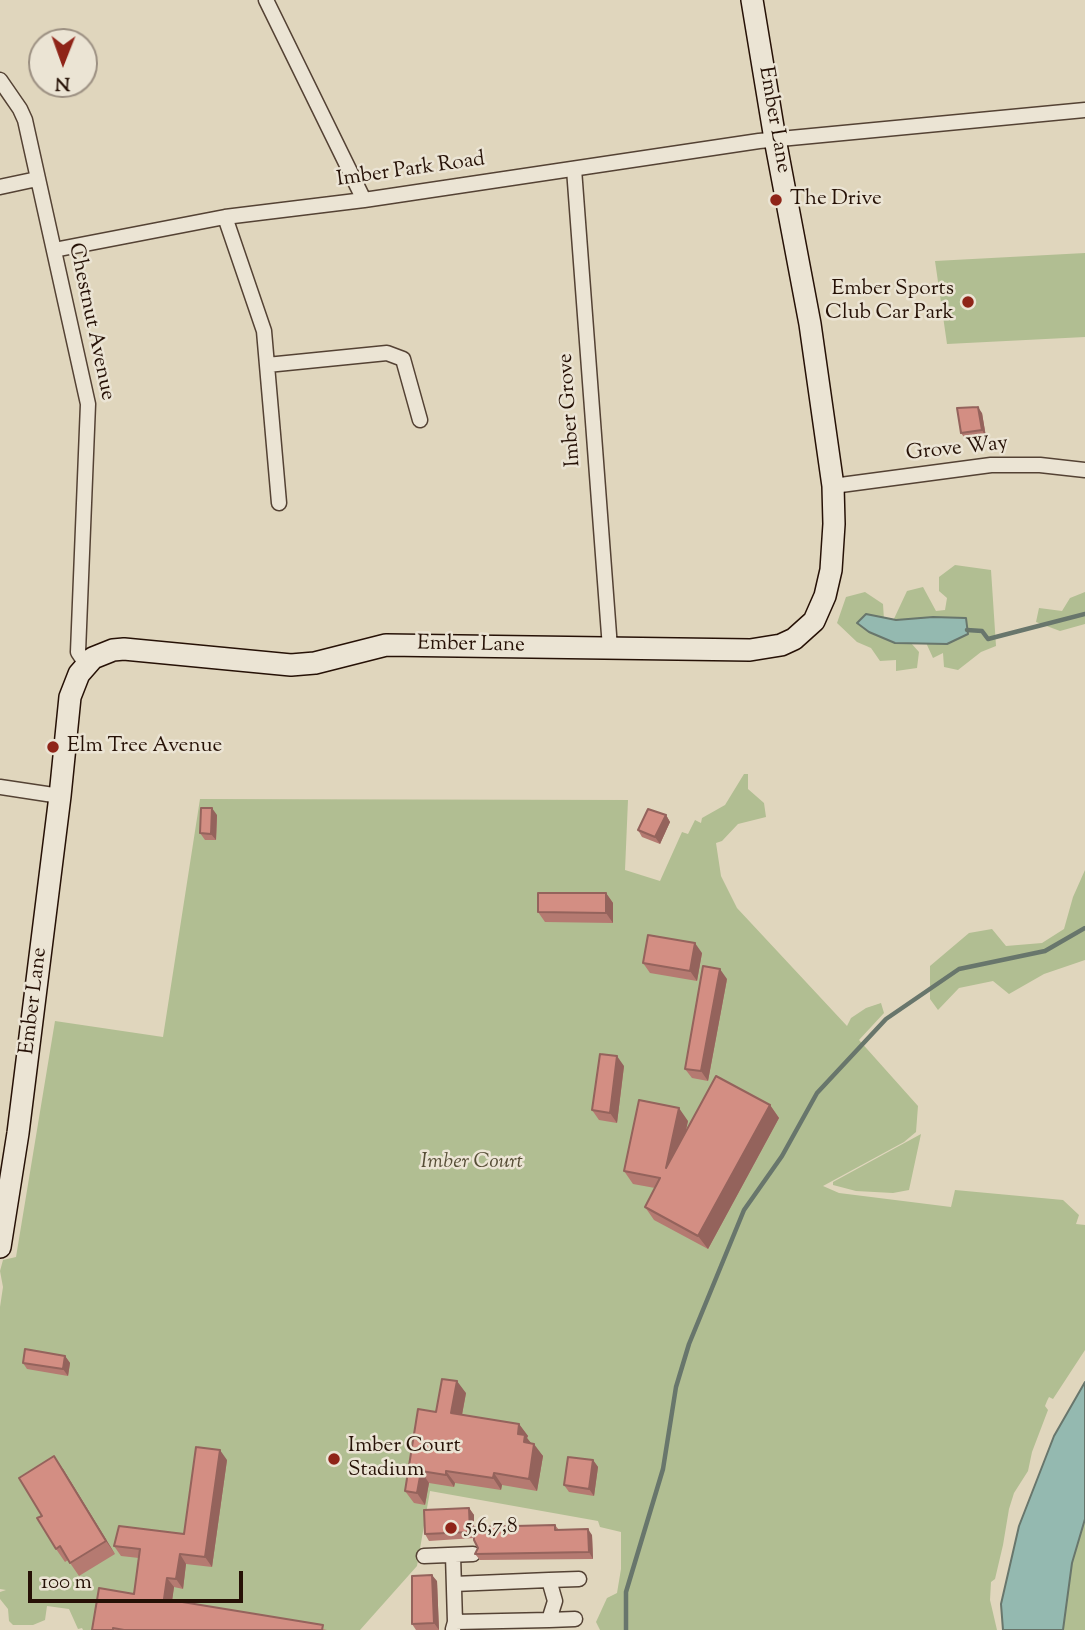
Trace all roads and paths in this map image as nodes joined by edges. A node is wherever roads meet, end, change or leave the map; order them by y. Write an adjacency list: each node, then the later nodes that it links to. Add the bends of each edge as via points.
1 (266, 0): 9 (street)
2 (752, 0): 5 (main road, Ember Lane)
3 (0, 80): 7 (street, Chestnut Avenue, via 20,109)
4 (1085, 110): 5 (street)
5 (775, 139): 6 (street, Imber Park Road); 15 (main road, Ember Lane, via 810,324)
6 (574, 169): 9 (street, Imber Park Road); 17 (street, Imber Grove)
7 (37, 179): 8 (street); 11 (street, Chestnut Avenue)
8 (0, 187)
9 (363, 200): 10 (street, Imber Park Road)
10 (225, 217): 11 (street, Imber Park Road); 12 (street, via 264,331)
11 (54, 250): 18 (street, Chestnut Avenue, via 88,404 78,652)
12 (267, 365): 13 (street, via 387,353 402,359); 16 (street)
13 (420, 420)
14 (1085, 470): 15 (street, Grove Way, via 990,465)
15 (833, 486): 17 (main road, Ember Lane, via 828,583 821,608 805,631 781,645 750,650)
16 (279, 503)
17 (610, 648): 18 (main road, Ember Lane, via 386,645 291,665 124,649)
18 (86, 663): 20 (main road, Ember Lane, via 72,689)
19 (0, 787): 20 (street)
20 (60, 796): 21 (main road, Ember Lane)
21 (0, 1247)
22 (473, 1554): 23 (street)
23 (453, 1555): 24 (street); 27 (street)
24 (424, 1556)
25 (579, 1579): 26 (street)
26 (549, 1580): 27 (street); 29 (street, via 555,1601)
27 (454, 1584): 30 (street)
28 (575, 1619): 29 (street)
29 (550, 1620): 30 (street)
30 (454, 1626)

